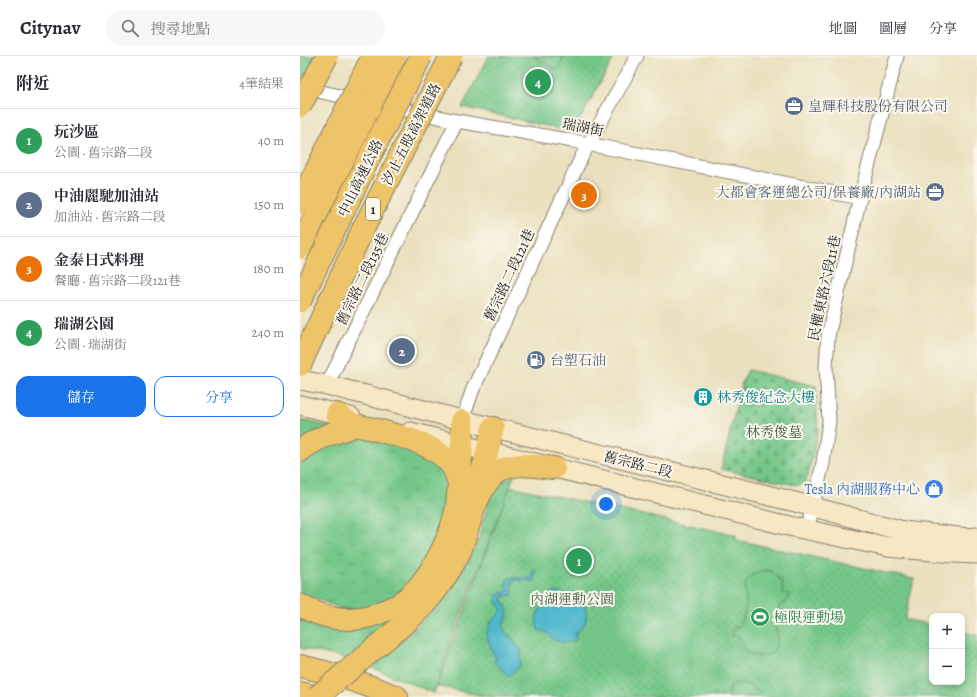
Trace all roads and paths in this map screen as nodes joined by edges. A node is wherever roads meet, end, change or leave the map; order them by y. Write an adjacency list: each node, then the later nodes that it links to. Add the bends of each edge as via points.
1 (326, 56): 9 (highway, bridge)
2 (373, 56): 13 (highway, bridge)
3 (395, 56): 14 (highway, 中山高速公路, bridge)
4 (421, 56): 15 (highway, 中山高速公路 / 1, bridge)
5 (451, 56): 16 (highway, 汐止五股高架道路 / 1, bridge, via 362,231)
6 (636, 56): 11 (street, 舊宗路二段121巷)
7 (897, 56): 12 (street, 民權東路六段11巷)
8 (300, 88): 10 (street, 瑞湖街)
9 (300, 106)
10 (457, 121): 11 (street, 瑞湖街); 18 (street, 舊宗路二段135巷)
11 (588, 144): 12 (street, 瑞湖街); 21 (street, 舊宗路二段121巷, via 473,389)
12 (860, 198): 29 (street, 民權東路六段11巷, via 828,336 826,367 829,422 823,463)
13 (300, 203)
14 (300, 248)
15 (300, 301)
16 (300, 365)
17 (300, 380): 18 (main road, 舊宗路二段)
18 (327, 385): 21 (main road, 舊宗路二段)
19 (300, 405): 20 (main road, 舊宗路二段)
20 (337, 414): 22 (highway, via 347,422); 24 (main road, 舊宗路二段)
21 (462, 420): 23 (main road, 舊宗路二段); 24 (highway)
22 (357, 425): 25 (highway, via 319,438); 28 (highway, via 414,440 439,453 452,466)
23 (493, 428): 26 (highway); 29 (main road, 舊宗路二段)
24 (463, 445): 26 (main road, 舊宗路二段); 28 (highway)
25 (300, 451)
26 (487, 451): 27 (main road, 舊宗路二段); 30 (highway)
27 (554, 468): 30 (highway, via 513,465 496,473 489,480); 31 (main road, 舊宗路二段)
28 (459, 484): 34 (highway, via 456,510 440,554 419,585 398,605 368,617 346,620 325,616)
29 (812, 507): 31 (street, 民權東路六段11巷); 32 (main road, 舊宗路二段, via 903,531)
30 (472, 515): 37 (highway, bridge, via 459,553 431,598 416,614)
31 (807, 530): 33 (main road, 舊宗路二段, via 888,547)
32 (977, 537)
33 (977, 554)
34 (300, 605)
35 (302, 665): 38 (highway)
36 (300, 693): 37 (highway)
37 (317, 697)
38 (397, 697)

